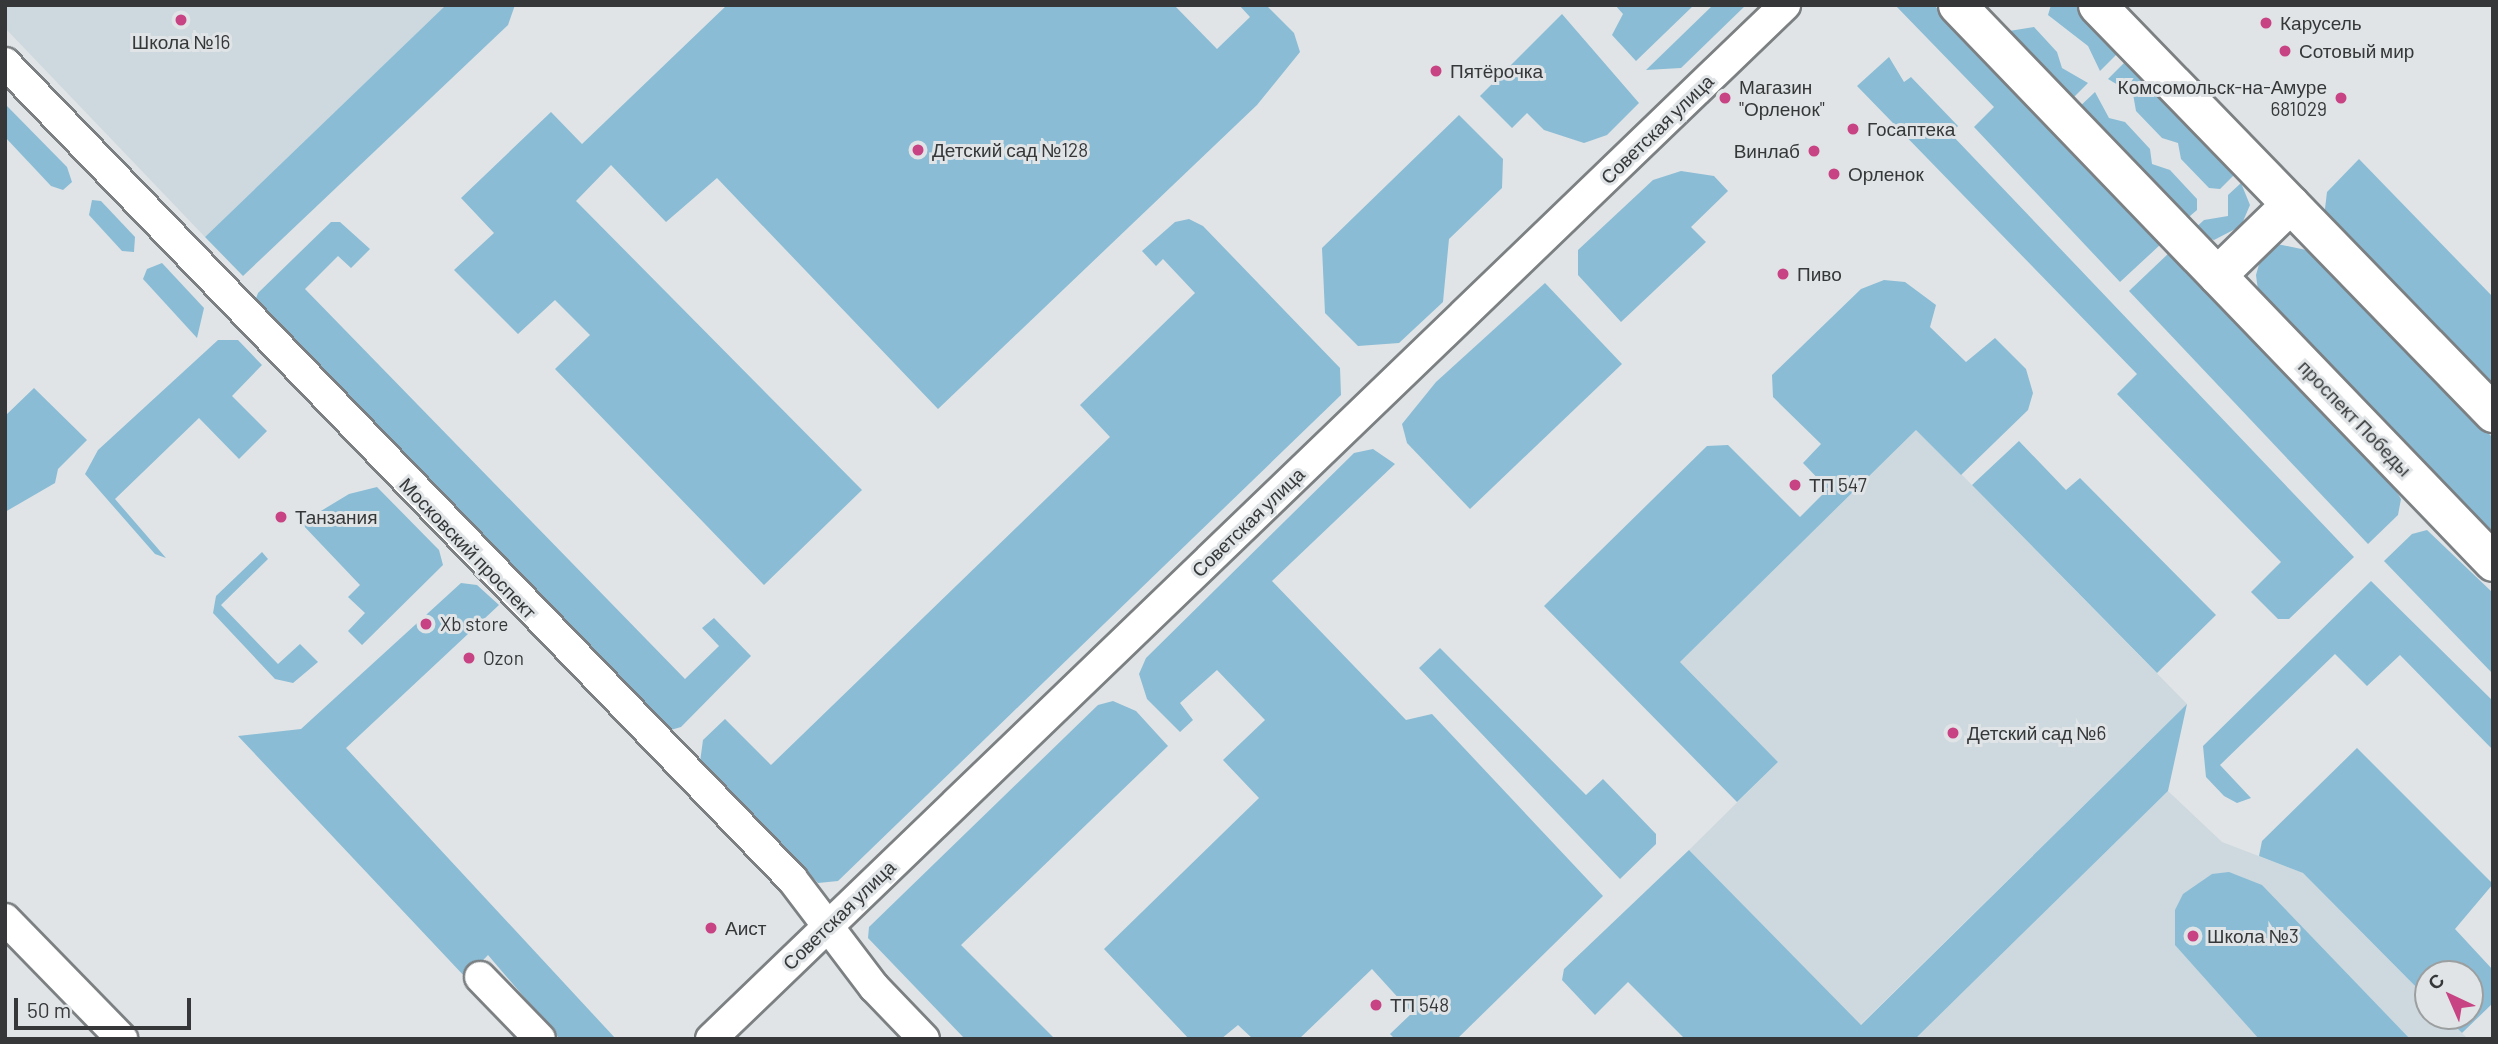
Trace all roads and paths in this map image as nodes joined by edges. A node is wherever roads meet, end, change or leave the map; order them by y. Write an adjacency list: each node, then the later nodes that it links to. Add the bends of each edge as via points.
1 (1785, 5): 10 (street, Советская улица)
2 (1957, 5): 6 (main road, проспект Победы)
3 (2097, 5): 5 (main road)
4 (5, 63): 10 (street, Московский проспект, via 792,879)
5 (2290, 204): 6 (main road); 7 (main road)
6 (2217, 275): 8 (main road, проспект Победы)
7 (2493, 413)
8 (2493, 562)
9 (5, 919): 12 (street)
10 (828, 928): 14 (street, Советская улица); 15 (street, Московский проспект)
11 (480, 977): 13 (street)
12 (122, 1039)
13 (540, 1039)
14 (710, 1039)
15 (925, 1039)

